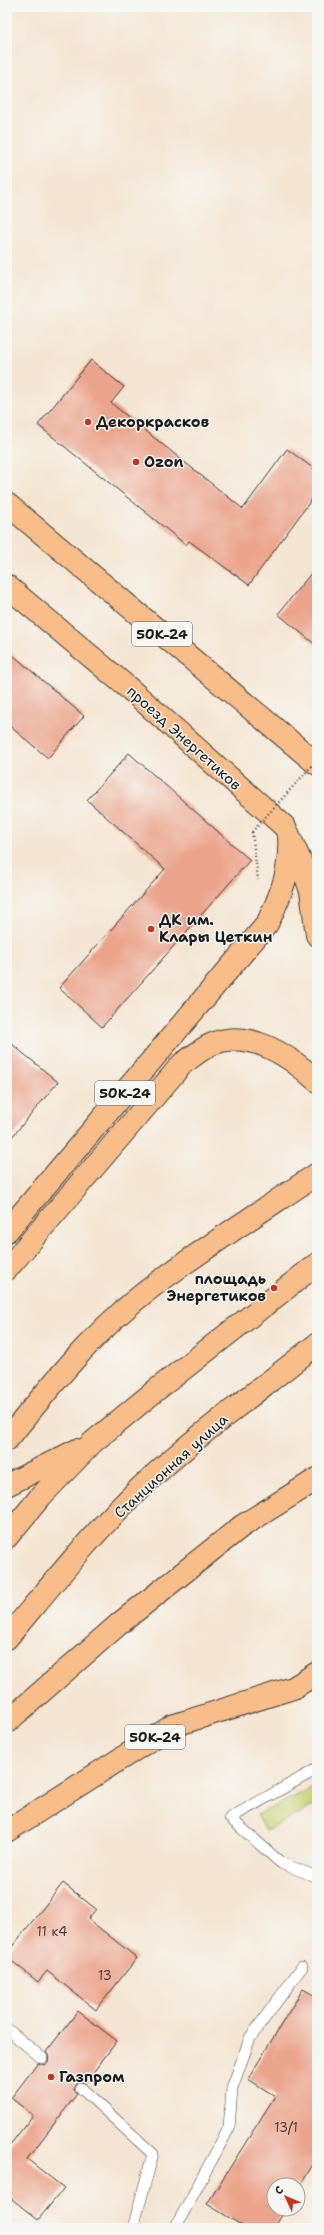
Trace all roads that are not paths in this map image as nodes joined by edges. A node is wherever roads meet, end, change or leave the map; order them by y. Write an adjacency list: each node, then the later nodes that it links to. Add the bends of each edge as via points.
1 (7, 504): 3 (main road, 50К-24)
2 (7, 586): 4 (main road, проезд Энергетиков, via 132,691 285,827)
3 (317, 764)
4 (289, 835): 5 (main road, проезд Энергетиков, via 311,891); 8 (main road, 50К-24, via 290,860 282,892 267,924)
5 (316, 928)
6 (317, 1081): 10 (main road, via 288,1058 258,1042 234,1039 210,1045 182,1064)
7 (317, 1174): 12 (main road, via 152,1287 74,1359)
8 (7, 1231)
9 (317, 1264): 13 (main road)
10 (7, 1269)
11 (317, 1344): 17 (main road, Станционная улица, via 198,1438 138,1490 89,1542)
12 (7, 1440)
13 (93, 1442): 15 (main road); 16 (main road, via 41,1496)
14 (317, 1479): 19 (main road, via 242,1526 119,1624)
15 (7, 1485)
16 (7, 1537)
17 (7, 1638)
18 (317, 1673): 21 (main road, 50К-24, via 293,1688 172,1726)
19 (7, 1722)
20 (317, 1769): 22 (lane, via 230,1818 282,1863)
21 (7, 1831)
22 (317, 1877)
23 (302, 1967): 28 (lane, via 250,2038 232,2088 229,2128)
24 (7, 2029): 25 (lane)
25 (42, 2058)
26 (81, 2088): 27 (lane, via 153,2154)
27 (133, 2228)
28 (175, 2228)

